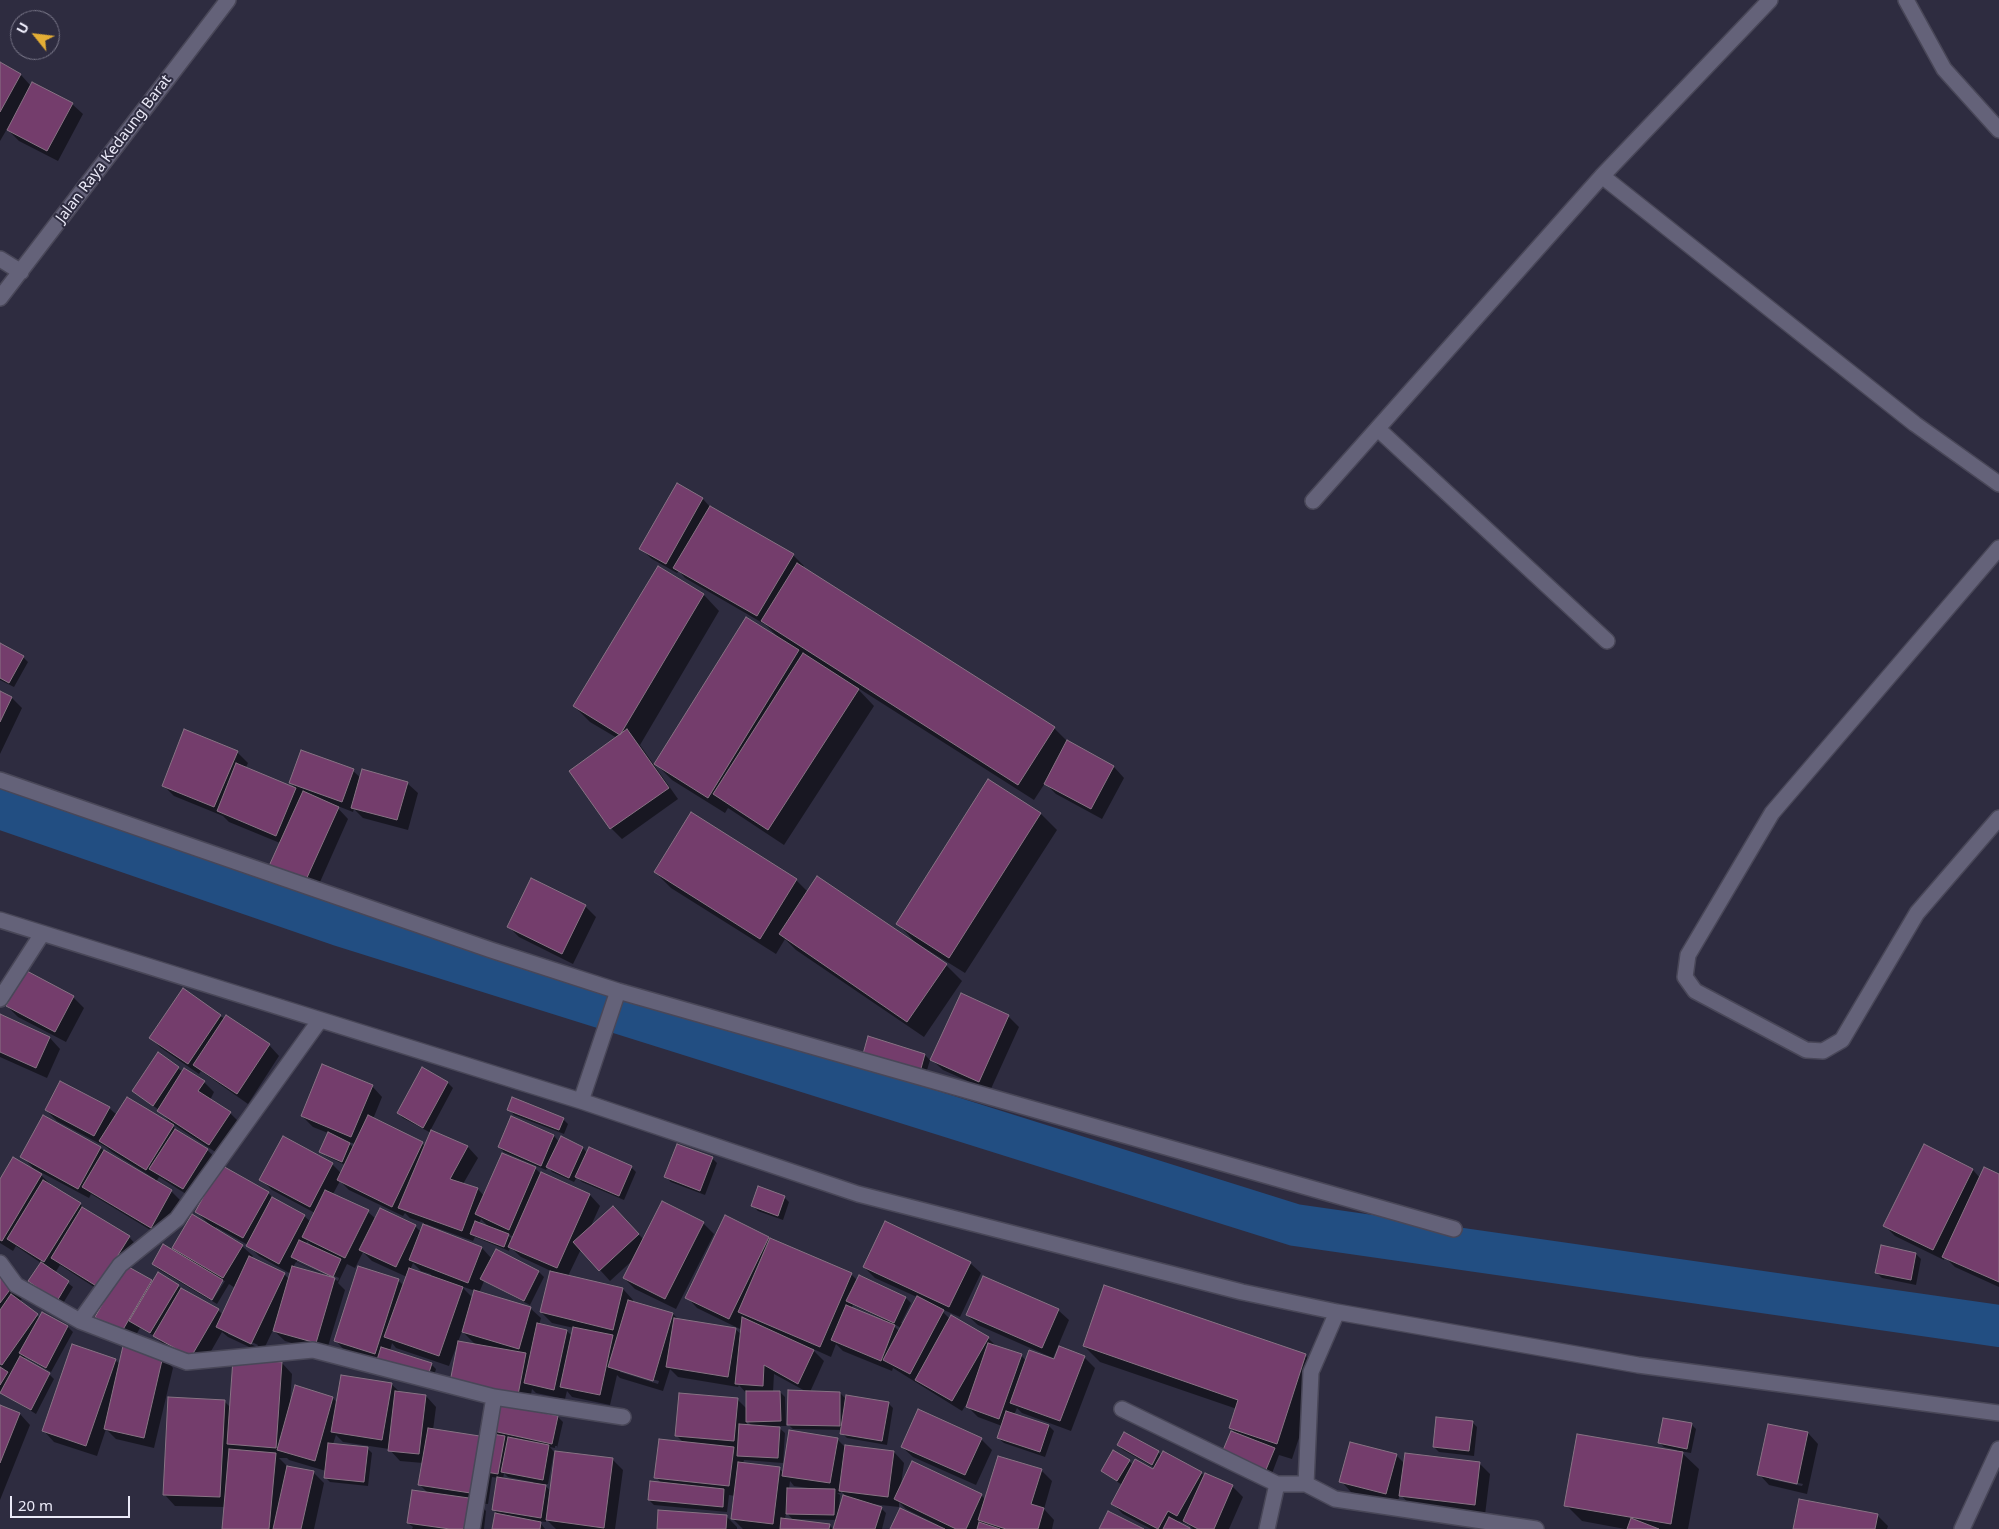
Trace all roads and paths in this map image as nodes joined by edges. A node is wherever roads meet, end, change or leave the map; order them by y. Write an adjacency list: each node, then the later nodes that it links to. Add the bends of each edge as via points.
1 (228, 0): 7 (street, Jalan Raya Kedaung Barat)
2 (1770, 0): 5 (street)
3 (1906, 0): 4 (street, via 1944,69)
4 (1999, 130)
5 (1602, 176): 9 (street); 10 (street, via 1915,424)
6 (0, 259): 7 (street)
7 (21, 272): 8 (street, Jalan Raya Kedaung Barat)
8 (0, 298)
9 (1378, 429): 11 (street); 13 (street)
10 (1999, 484)
11 (1313, 501)
12 (1999, 548): 15 (street, via 1772,813 1688,956 1685,976 1695,991 1806,1050 1823,1051 1842,1040 1917,913)
13 (1607, 641)
14 (0, 780): 18 (street)
15 (1999, 818)
16 (0, 920): 17 (street)
17 (42, 934): 19 (street); 20 (street)
18 (617, 996): 21 (street); 22 (street)
19 (0, 999)
20 (320, 1020): 21 (street); 25 (street, via 176,1219 120,1265)
21 (582, 1101): 24 (street, via 858,1194 1232,1290)
22 (1454, 1229)
23 (0, 1263): 25 (street, via 16,1285)
24 (1337, 1312): 28 (street, via 1638,1365); 32 (street, via 1311,1372)
25 (80, 1321): 26 (street, via 187,1362 312,1350)
26 (494, 1397): 29 (street); 33 (street)
27 (1122, 1409): 31 (street)
28 (1999, 1413)
29 (623, 1417)
30 (1999, 1449): 36 (street)
31 (1277, 1484): 32 (street); 34 (street)
32 (1306, 1484): 35 (street, via 1335,1498)
33 (472, 1529)
34 (1267, 1529)
35 (1536, 1529)
36 (1962, 1529)

